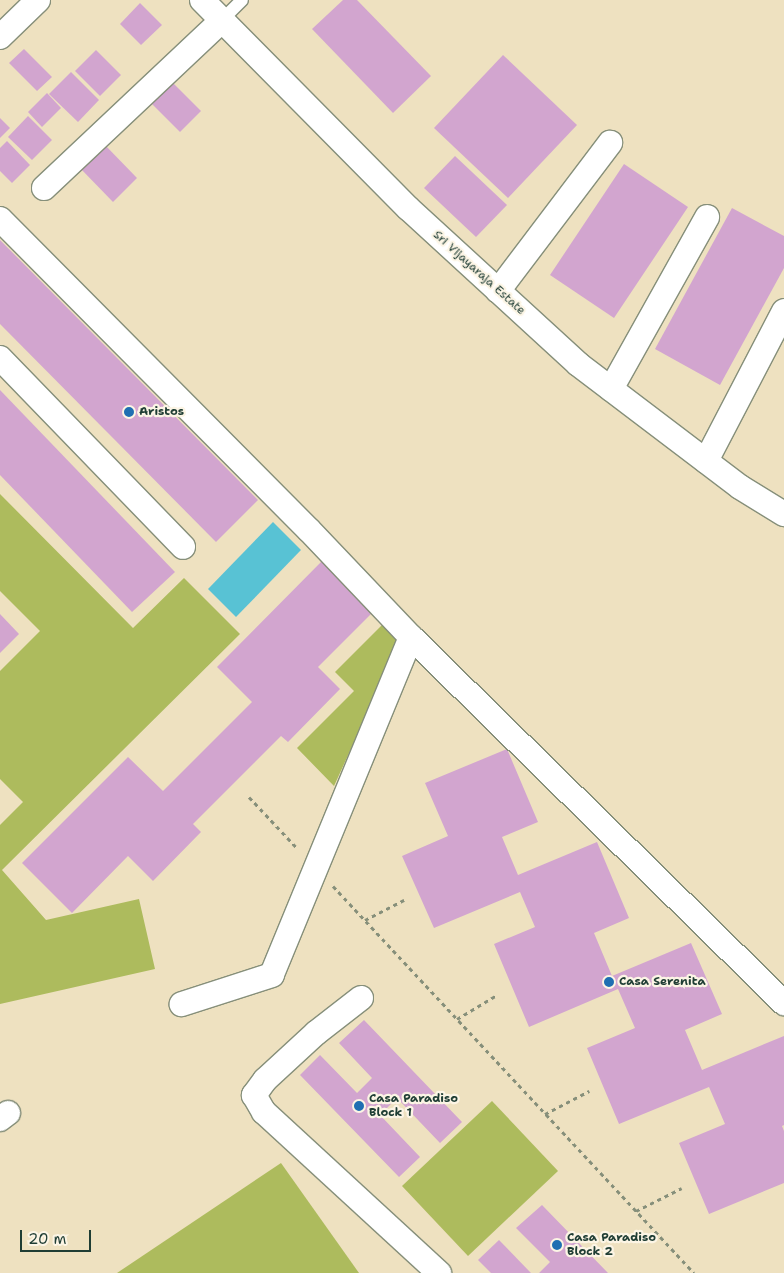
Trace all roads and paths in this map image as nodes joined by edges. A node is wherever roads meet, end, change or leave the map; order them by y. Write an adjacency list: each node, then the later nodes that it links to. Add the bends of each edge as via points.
1 (38, 0): 5 (street)
2 (202, 0): 4 (street, Sri Vijayaraja Estate)
3 (242, 0): 4 (lane)
4 (222, 20): 7 (street); 10 (street, Sri Vijayaraja Estate, via 408,208)
5 (0, 37)
6 (610, 143): 10 (street)
7 (44, 188)
8 (707, 217): 13 (street)
9 (0, 219): 17 (street)
10 (498, 291): 13 (street, Sri Vijayaraja Estate, via 578,364)
11 (784, 311): 14 (street)
12 (0, 358): 16 (street)
13 (611, 389): 14 (street, Sri Vijayaraja Estate)
14 (706, 461): 15 (street, Sri Vijayaraja Estate)
15 (784, 514)
16 (184, 547)
17 (411, 636): 19 (street); 24 (street)
18 (250, 797): 19 (path)
19 (316, 868): 21 (path); 25 (street, via 272,975)
20 (404, 900): 21 (path)
21 (365, 920): 26 (path)
22 (497, 995): 26 (path)
23 (360, 998): 31 (street, via 265,1080 254,1096 264,1112)
24 (784, 1003)
25 (182, 1004)
26 (457, 1019): 28 (path)
27 (589, 1091): 28 (path)
28 (545, 1114): 30 (path)
29 (682, 1188): 30 (path)
30 (636, 1211): 32 (path)
31 (439, 1273)
32 (694, 1273)

